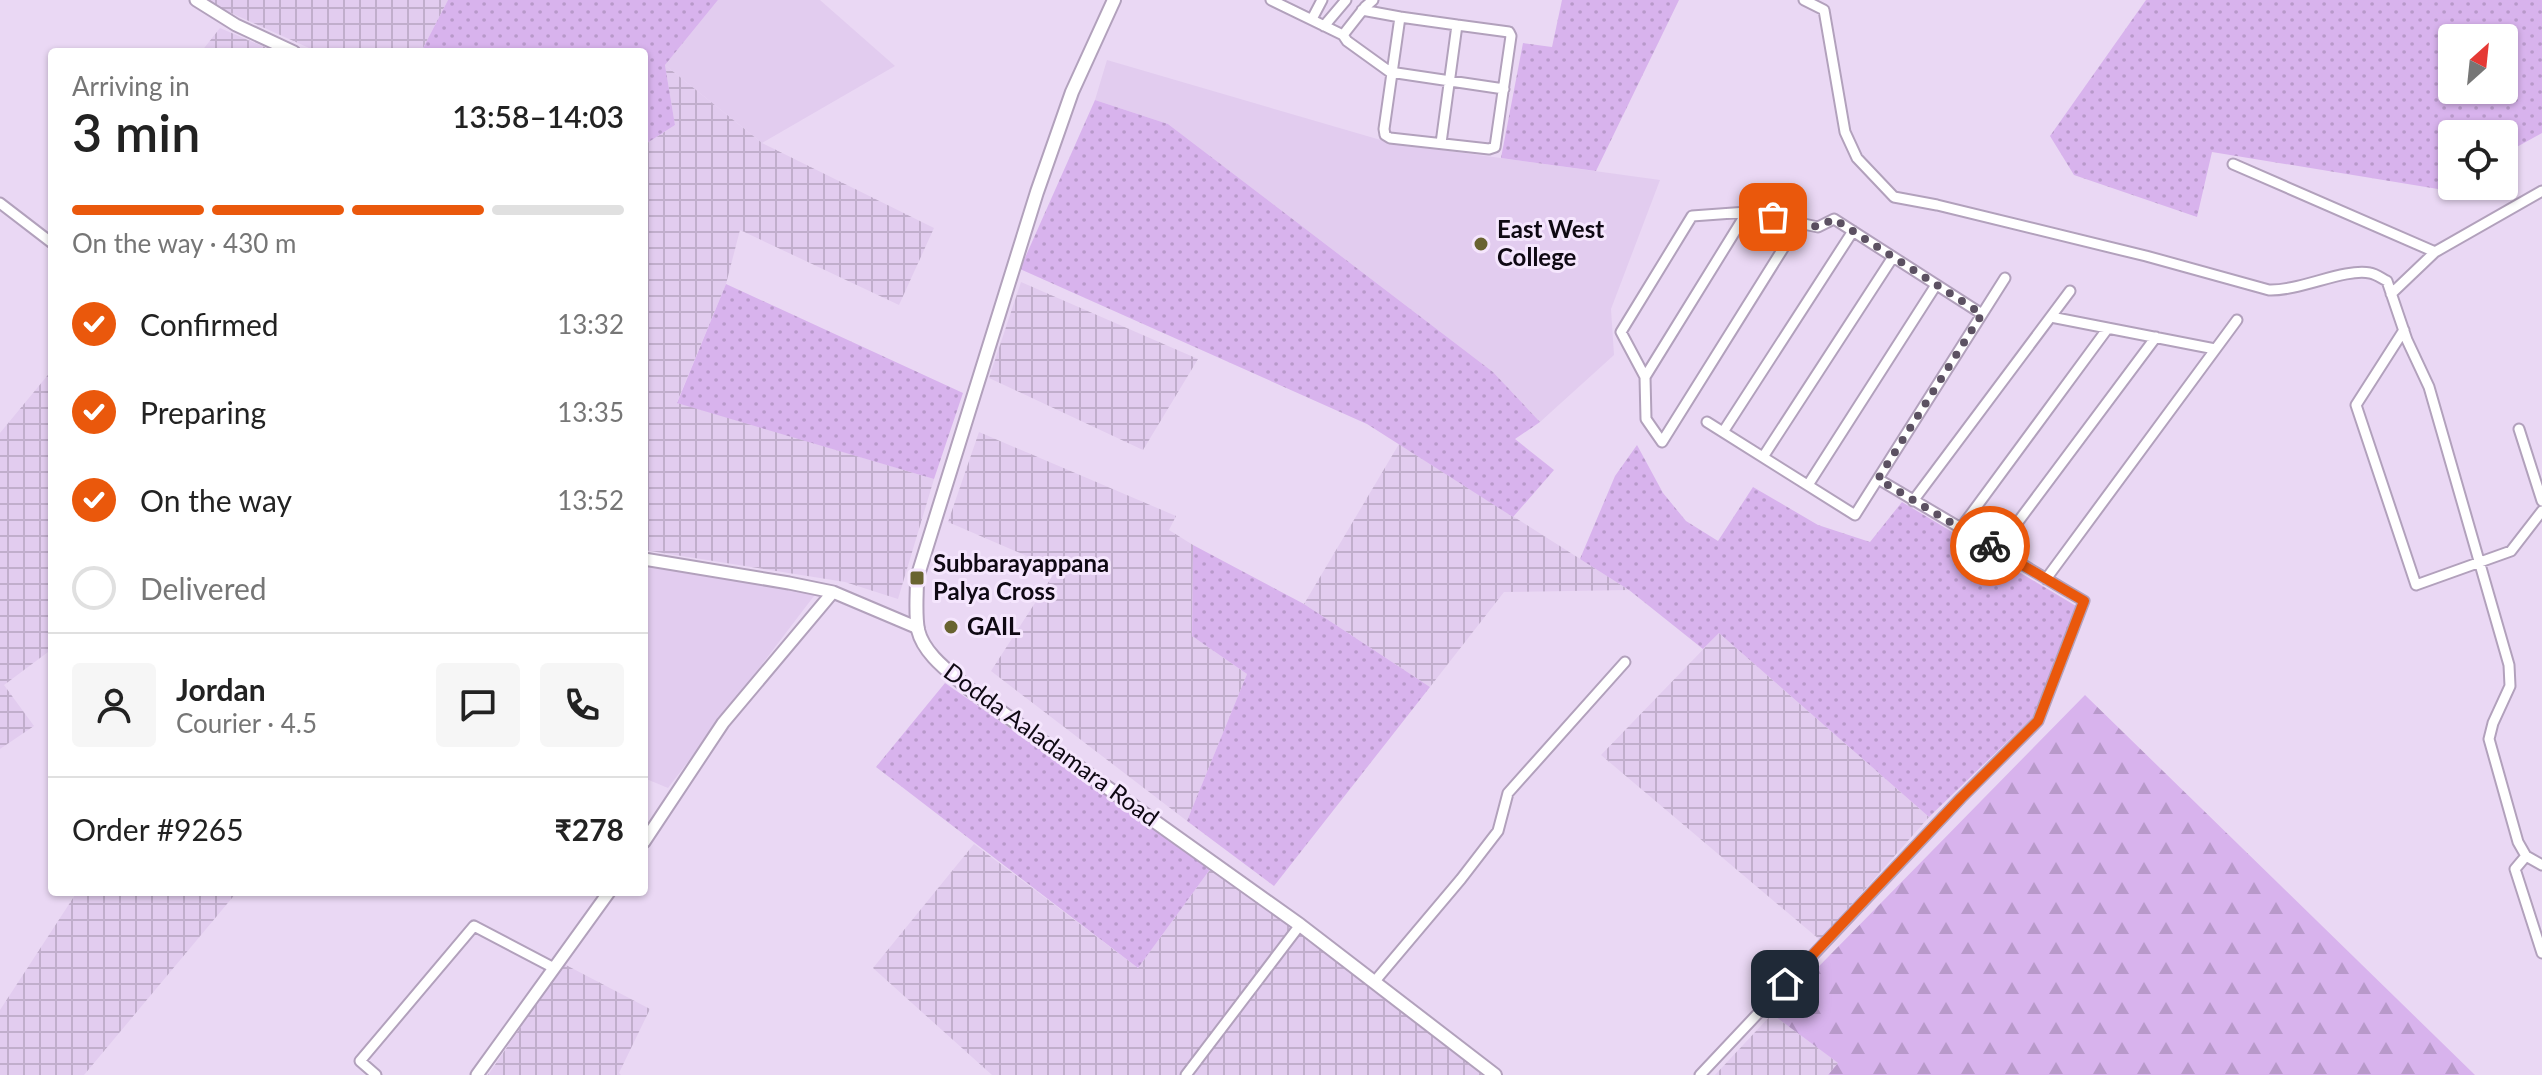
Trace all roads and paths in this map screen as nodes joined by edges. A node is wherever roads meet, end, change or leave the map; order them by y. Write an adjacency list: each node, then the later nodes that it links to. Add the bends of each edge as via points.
1 (196, 0): 15 (street)
2 (1114, 0): 56 (main road, Dodda Aaladamara Road, via 1072,92 995,323 917,578)
3 (1271, 0): 8 (street)
4 (1322, 0): 11 (street)
5 (1346, 0): 13 (street)
6 (1373, 0): 9 (street)
7 (1804, 0): 32 (street, via 1824,10 1845,132 1857,158 1894,197 2269,290 2286,291 2357,272 2387,281)
8 (1284, 3): 11 (street)
9 (1362, 10): 10 (street); 14 (street)
10 (1400, 17): 12 (street); 16 (street)
11 (1312, 19): 13 (street)
12 (1457, 25): 17 (street); 18 (street, via 1509,32)
13 (1324, 26): 14 (street)
14 (1343, 35): 16 (street)
15 (285, 48)
16 (1393, 73): 17 (street); 19 (street, via 1385,135)
17 (1450, 83): 18 (street); 19 (street)
18 (1504, 89): 19 (street, via 1495,147)
19 (1441, 143)
20 (2233, 164): 27 (street)
21 (2542, 191): 27 (street)
22 (0, 203): 26 (street)
23 (1747, 212): 24 (street); 40 (street); 40 (street, via 1692,216 1621,332)
24 (1799, 223): 25 (street, via 1818,227 1834,219); 40 (street, via 1662,442 1646,419)
25 (1853, 231): 28 (street); 43 (street)
26 (48, 240)
27 (2435, 252): 32 (street)
28 (1893, 257): 30 (street); 44 (street)
29 (2005, 278): 33 (street)
30 (1936, 285): 33 (street); 46 (street)
31 (2070, 291): 34 (street)
32 (2391, 294): 37 (street)
33 (1982, 314): 45 (street)
34 (2051, 317): 36 (street); 47 (street)
35 (2237, 320): 39 (street)
36 (2108, 328): 38 (street); 50 (street)
37 (2404, 330): 53 (street, via 2429,387); 53 (street, via 2356,405 2416,585)
38 (2156, 337): 39 (street); 51 (street)
39 (2215, 349): 54 (street)
40 (1645, 377)
41 (1707, 422): 43 (street)
42 (2519, 429): 48 (street)
43 (1723, 432): 44 (street)
44 (1763, 457): 46 (street)
45 (1878, 479): 46 (street, via 1855,515); 47 (street)
46 (1808, 485)
47 (1913, 501): 50 (street)
48 (2542, 501)
49 (2542, 511): 53 (street, via 2511,551)
50 (1960, 529): 51 (street)
51 (1997, 550): 54 (street)
52 (648, 560): 55 (street)
53 (2480, 562): 59 (street, via 2509,665 2510,686 2489,739)
54 (2046, 579): 70 (street, via 2084,601 2038,721)
55 (833, 592): 56 (street); 58 (street, via 723,723)
56 (918, 628): 62 (main road, Dodda Aaladamara Road, via 939,663 969,689)
57 (1625, 662): 65 (street, via 1508,793 1498,831)
58 (648, 836)
59 (2526, 856): 60 (street); 63 (street, via 2515,869)
60 (2542, 865)
61 (606, 896): 64 (street)
62 (1300, 925): 65 (main road, Dodda Aaladamara Road); 68 (street)
63 (2542, 953)
64 (554, 968): 66 (street, via 474,926 360,1061); 67 (street)
65 (1375, 981): 69 (main road, Dodda Aaladamara Road)
66 (376, 1075)
67 (477, 1075)
68 (1186, 1075)
69 (1495, 1075)
70 (1700, 1075)

